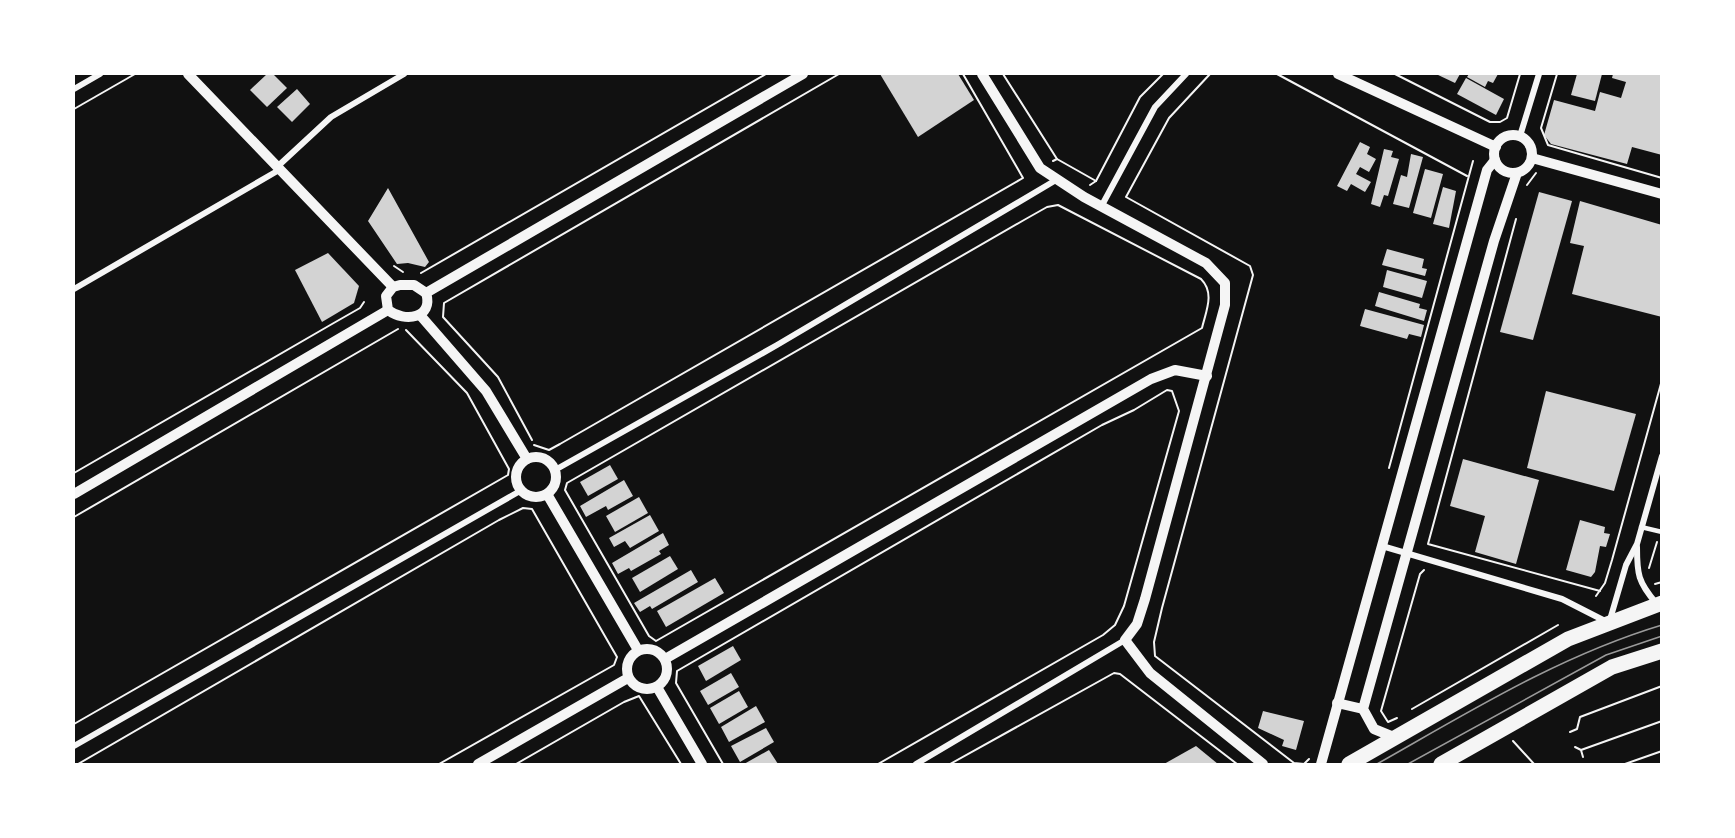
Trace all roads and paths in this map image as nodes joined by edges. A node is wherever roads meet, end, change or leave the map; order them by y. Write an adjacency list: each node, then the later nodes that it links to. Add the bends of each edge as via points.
1 (100, 74): 20 (street)
2 (135, 74): 21 (path)
3 (188, 74): 31 (street)
4 (404, 74): 31 (street, via 331,117)
5 (766, 74): 43 (path, via 421,273 401,272)
6 (803, 74): 46 (street)
7 (839, 74): 49 (path, via 455,296 444,303)
8 (963, 74): 53 (path, via 1023,178)
9 (982, 74): 36 (street, via 1038,166)
10 (1003, 74): 27 (path)
11 (1163, 74): 37 (path, via 1140,97)
12 (1186, 74): 41 (street, via 1155,107)
13 (1210, 74): 100 (path, via 1169,118 1126,197 1250,266 1253,275 1162,608 1154,642 1155,656)
14 (1277, 74): 34 (path)
15 (1338, 74): 24 (street)
16 (1395, 74): 17 (path, via 1490,122 1507,118)
17 (1520, 74)
18 (1539, 74): 22 (street)
19 (1557, 74): 23 (path, via 1541,128)
20 (74, 89)
21 (74, 109)
22 (1520, 136): 24 (street, via 1508,136); 26 (street, via 1528,142)
23 (1545, 142): 25 (path); 35 (path)
24 (1496, 147): 28 (street)
25 (1544, 149)
26 (1532, 158): 33 (street, via 1527,168); 40 (street)
27 (1057, 159): 29 (path); 37 (path)
28 (1495, 160): 33 (street, via 1506,172); 68 (street, via 1487,170)
29 (1053, 161)
30 (1473, 161): 34 (path)
31 (278, 169): 44 (street); 45 (street)
32 (1537, 172): 39 (path)
33 (1517, 173): 71 (street, via 1494,241)
34 (1468, 176): 58 (path)
35 (1662, 178)
36 (1056, 180): 41 (street); 56 (street, via 777,345)
37 (1096, 181): 38 (path)
38 (1090, 185)
39 (1523, 192)
40 (1662, 194)
41 (1101, 207): 51 (street, via 1206,263 1224,283 1225,305)
42 (1517, 215): 66 (path)
43 (394, 266)
44 (393, 287): 46 (street, via 414,285); 48 (street, via 386,296)
45 (74, 289)
46 (426, 293): 50 (street, via 426,306)
47 (364, 302): 57 (path, via 342,319)
48 (388, 310): 50 (street, via 408,318); 60 (street)
49 (444, 310)
50 (420, 315): 55 (street, via 486,391)
51 (1207, 376): 79 (street, via 1145,599 1137,624); 83 (street, via 1175,370 1151,379)
52 (1662, 380): 74 (path)
53 (549, 450)
54 (1662, 456): 63 (street)
55 (527, 459): 56 (street, via 542,458); 59 (street, via 516,471)
56 (555, 470): 61 (street, via 554,486)
57 (74, 473)
58 (1388, 473)
59 (520, 490): 61 (street, via 536,498); 94 (street)
60 (74, 494)
61 (547, 494): 81 (street)
62 (74, 517): 90 (path, via 394,331 404,329 467,393 509,469 508,475)
63 (1641, 526): 64 (lane); 67 (street)
64 (1661, 532): 73 (path)
65 (1423, 536): 66 (path)
66 (1430, 538): 69 (path, via 1428,544)
67 (1637, 544): 76 (street, via 1637,574); 77 (street, via 1626,565)
68 (1382, 546): 71 (street); 87 (street)
69 (1434, 546): 70 (path); 74 (path)
70 (1432, 551)
71 (1408, 553): 77 (street, via 1563,598); 88 (street)
72 (1429, 564): 78 (path, via 1420,574 1381,711 1388,722)
73 (1647, 577)
74 (1600, 591): 75 (path)
75 (1596, 596)
76 (1659, 604): 77 (highway)
77 (1609, 623): 92 (highway, via 1523,662)
78 (1558, 625)
79 (1125, 640): 110 (street); 113 (street, via 1150,673)
80 (656, 641): 80 (path, via 1202,328 1208,285 1066,207 1043,209 567,483 565,490 649,636)
81 (638, 650): 83 (street, via 652,649); 84 (street, via 627,663)
82 (1662, 651): 116 (highway, via 1612,667)
83 (665, 659): 86 (street, via 665,678)
84 (628, 678): 86 (street, via 639,688); 104 (street)
85 (1662, 686): 91 (path, via 1580,717 1577,729)
86 (657, 687): 107 (street)
87 (1337, 703): 88 (street); 114 (street)
88 (1363, 709): 92 (street, via 1374,729)
89 (1662, 721): 97 (path)
90 (74, 724)
91 (1570, 732)
92 (1396, 738): 115 (highway)
93 (1513, 741): 117 (path)
94 (74, 746)
95 (1575, 747): 97 (path)
96 (1311, 750): 101 (path)
97 (1581, 750): 99 (path)
98 (1662, 751): 118 (path)
99 (1583, 757)
100 (1296, 764): 101 (path)
101 (1304, 764)
102 (78, 765): 103 (path, via 524,508 532,509 616,661)
103 (439, 765)
104 (478, 765)
105 (516, 765): 106 (path, via 639,696)
106 (681, 765)
107 (702, 765)
108 (723, 765): 109 (path, via 676,683 678,671 1102,425 1167,390 1172,391 1179,411 1124,606 1115,625)
109 (878, 765)
110 (916, 765)
111 (951, 765): 112 (path, via 1107,675 1120,674)
112 (1237, 765)
113 (1263, 765)
114 (1321, 765)
115 (1348, 765)
116 (1441, 765)
117 (1534, 765)
118 (1625, 765)

